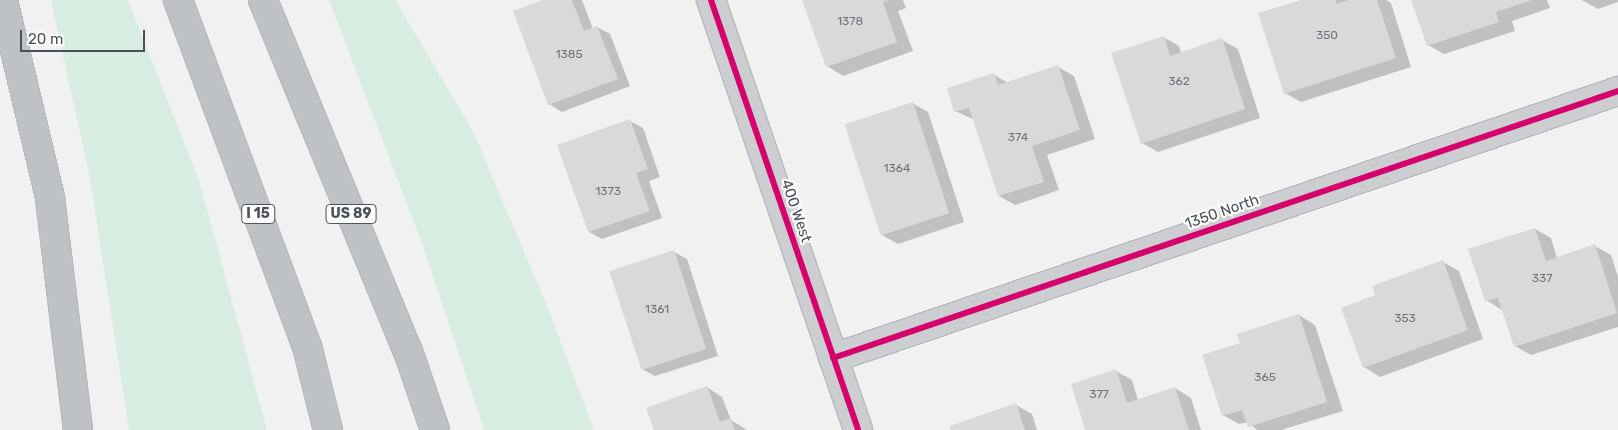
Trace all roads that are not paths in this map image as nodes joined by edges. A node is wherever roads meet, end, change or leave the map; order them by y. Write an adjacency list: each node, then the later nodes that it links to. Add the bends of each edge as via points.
1 (3, 0): 7 (highway, via 50,198)
2 (178, 0): 8 (highway, I 15, via 307,346)
3 (263, 0): 9 (highway, US 89, via 408,351)
4 (712, 0): 6 (street, 400 West)
5 (1618, 91): 6 (street, 1350 North)
6 (833, 358): 10 (street, 400 West)
7 (78, 430)
8 (328, 430)
9 (434, 430)
10 (858, 430)

